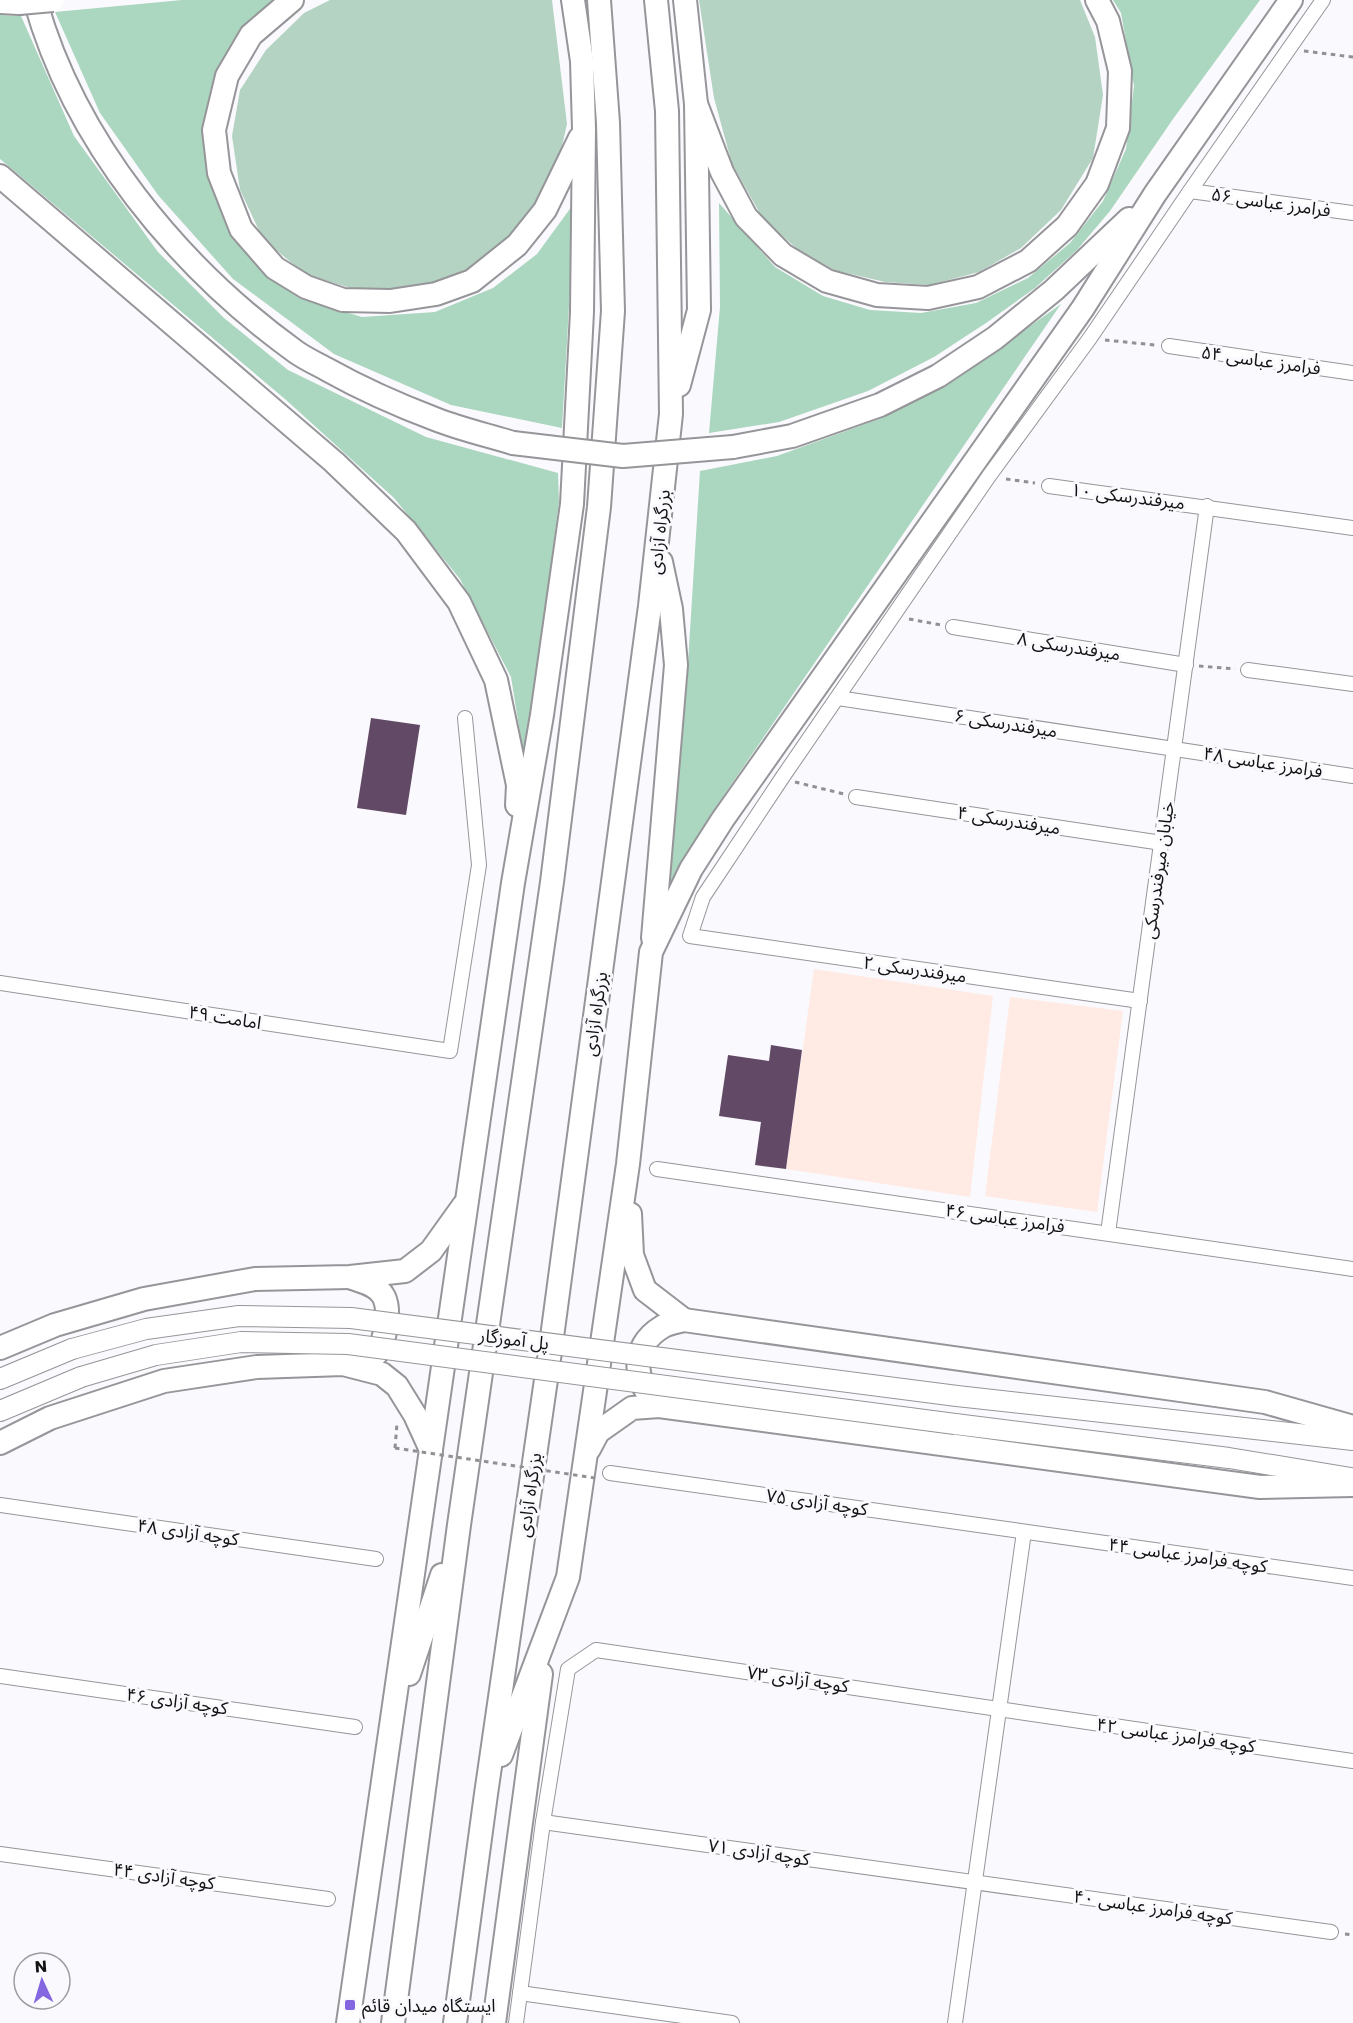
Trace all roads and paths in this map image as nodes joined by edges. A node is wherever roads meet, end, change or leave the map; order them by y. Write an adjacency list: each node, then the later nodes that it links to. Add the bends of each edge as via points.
1 (54, 0): 10 (highway, bridge)
2 (292, 0): 14 (highway, via 251,35 227,76 213,130 219,173 241,229 275,268 306,287 343,300 390,301 436,294 472,281 517,245 545,210)
3 (573, 0): 14 (highway, via 582,61)
4 (599, 0): 67 (highway, via 608,123 613,311 599,507 552,882)
5 (656, 0): 22 (highway, بزرگراه آزادی, via 667,111)
6 (685, 0): 13 (highway)
7 (1097, 0): 13 (highway, via 1108,21 1120,72 1118,128 1097,184 1067,226 1028,261 978,287 928,298 877,295 827,282 783,255 746,217 722,172)
8 (1291, 0): 17 (highway)
9 (1323, 0): 11 (street)
10 (18, 2): 17 (highway, bridge, via 44,31 78,108 112,166 164,231 220,290 297,352 357,387 437,420 513,443 623,456 733,447 792,436 880,405 938,376 995,338 1054,290)
11 (1289, 49): 12 (path); 16 (street)
12 (1353, 57)
13 (696, 104): 22 (highway, via 699,310)
14 (584, 129): 40 (highway, via 582,312 572,504)
15 (0, 176): 40 (highway, via 334,462 406,531 459,602 496,680 518,785)
16 (1190, 191): 18 (street, فرامرز عباسی ۵۶); 19 (street)
17 (1155, 194): 41 (highway, via 1083,308 723,819 691,869)
18 (1353, 213)
19 (1090, 338): 20 (path); 23 (street)
20 (1169, 346): 21 (street, فرامرز عباسی ۵۴)
21 (1353, 373)
22 (671, 414): 27 (highway, بزرگراه آزادی)
23 (989, 476): 24 (path); 28 (street)
24 (1049, 486): 25 (street, میرفندرسکی ۱۰)
25 (1208, 506): 26 (street, میرفندرسکی ۱۰); 30 (street, خیابان میرفندرسکی)
26 (1353, 528)
27 (658, 547): 41 (highway, via 671,609 676,665); 77 (highway, بزرگراه آزادی, via 550,1352)
28 (892, 616): 29 (path); 33 (street)
29 (953, 627): 30 (street, میرفندرسکی ۸)
30 (1186, 665): 31 (path); 35 (street, خیابان میرفندرسکی)
31 (1248, 670): 32 (street)
32 (1353, 684)
33 (838, 698): 35 (street, میرفندرسکی ۶); 37 (street)
34 (465, 718): 42 (street, امامت ۴۹, via 479,865 450,1051)
35 (1174, 748): 36 (street, فرامرز عباسی ۴۸); 39 (street, خیابان میرفندرسکی)
36 (1353, 776)
37 (782, 778): 38 (path); 43 (street, میرفندرسکی ۲, via 703,897 690,936)
38 (856, 797): 39 (street, میرفندرسکی ۴)
39 (1162, 843): 43 (street, خیابان میرفندرسکی)
40 (513, 883): 46 (highway)
41 (651, 952): 44 (highway)
42 (0, 983)
43 (1140, 1001): 47 (street, خیابان میرفندرسکی)
44 (628, 1164): 50 (highway, via 632,1255 645,1290); 61 (highway)
45 (657, 1169): 47 (street, فرامرز عباسی ۴۶)
46 (467, 1202): 49 (highway, via 431,1251 405,1271); 60 (highway)
47 (1108, 1233): 48 (street, فرامرز عباسی ۴۶)
48 (1353, 1269)
49 (350, 1277): 51 (highway, via 255,1279 144,1299 55,1325); 52 (highway, via 372,1285 384,1297 387,1317 375,1356 360,1365)
50 (684, 1320): 54 (highway, via 662,1326 647,1340 638,1358 639,1378 648,1396); 57 (highway, via 1265,1402)
51 (0, 1348)
52 (344, 1364): 59 (highway, via 257,1367 164,1381 50,1418); 60 (highway, via 382,1374 397,1386)
53 (0, 1379): 58 (main road, پل آموزگار, bridge, via 72,1349 146,1329 239,1316 351,1318 957,1396)
54 (659, 1406): 61 (highway, via 632,1408 613,1419 598,1432); 65 (highway, via 1260,1487)
55 (0, 1411): 64 (main road, پل آموزگار, bridge, via 81,1377 156,1355 241,1342 348,1344 1229,1458)
56 (398, 1417): 63 (path, bridge, via 395,1448)
57 (1353, 1427)
58 (1353, 1440)
59 (0, 1443)
60 (431, 1450): 75 (highway)
61 (585, 1455): 71 (highway, via 568,1577)
62 (610, 1473): 68 (street, کوچه آزادی ۷۵)
63 (595, 1478)
64 (1353, 1479)
65 (1353, 1485)
66 (0, 1505): 69 (street, کوچه آزادی ۴۸)
67 (459, 1525): 75 (highway); 87 (highway)
68 (1024, 1532): 70 (street, کوچه فرامرز عباسی ۴۴); 73 (street)
69 (376, 1559)
70 (1353, 1578)
71 (546, 1635): 77 (highway); 89 (highway)
72 (0, 1676): 74 (street, کوچه آزادی ۴۶)
73 (999, 1708): 76 (street, کوچه فرامرز عباسی ۴۲); 78 (street, کوچه آزادی ۷۳, via 596,1650 568,1669); 80 (street)
74 (355, 1726)
75 (390, 1732): 82 (highway)
76 (1353, 1761)
77 (486, 1794): 88 (highway, بزرگراه آزادی)
78 (543, 1822): 80 (street, کوچه آزادی ۷۱); 84 (street)
79 (0, 1854): 81 (street, کوچه آزادی ۴۴)
80 (975, 1882): 83 (street, کوچه فرامرز عباسی ۴۰); 92 (street)
81 (328, 1899)
82 (365, 1904): 85 (highway); 86 (highway)
83 (1331, 1932)
84 (520, 1993): 90 (street); 91 (street)
85 (348, 2023)
86 (362, 2023)
87 (393, 2023)
88 (455, 2023)
89 (494, 2023)
90 (516, 2023)
91 (732, 2023)
92 (955, 2023)

